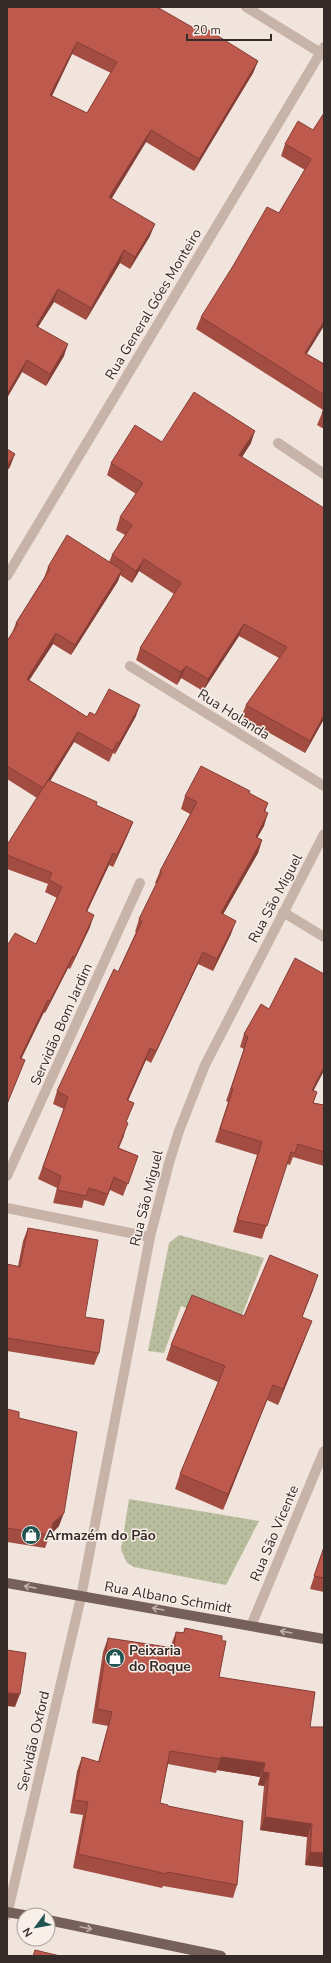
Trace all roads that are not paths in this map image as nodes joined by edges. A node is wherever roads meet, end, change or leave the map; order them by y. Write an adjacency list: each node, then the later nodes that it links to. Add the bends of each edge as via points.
1 (246, 7): 2 (street)
2 (323, 51): 5 (street, Rua General Góes Monteiro)
3 (278, 443): 4 (street)
4 (324, 474)
5 (7, 576)
6 (130, 666): 7 (street, Rua Holanda)
7 (324, 786)
8 (324, 834): 10 (street, Rua São Miguel)
9 (140, 883): 12 (street, Servidão Bom Jardim)
10 (283, 912): 11 (street); 14 (street, Rua São Miguel, via 205,1064 179,1131)
11 (324, 937)
12 (7, 1176)
13 (7, 1208): 14 (street)
14 (150, 1237): 17 (street, Rua São Miguel)
15 (324, 1451): 18 (street, Rua São Vicente)
16 (7, 1583): 17 (main road, Rua Albano Schmidt, one-way to 16)
17 (81, 1597): 18 (main road, Rua Albano Schmidt, one-way to 17); 20 (street, Servidão Oxford)
18 (251, 1626): 19 (main road, Rua Albano Schmidt, one-way to 18)
19 (324, 1639)
20 (7, 1912): 21 (street, Servidão Oxford)
21 (7, 1915)
22 (56, 1922): 23 (main road, one-way to 23)
23 (221, 1956)

